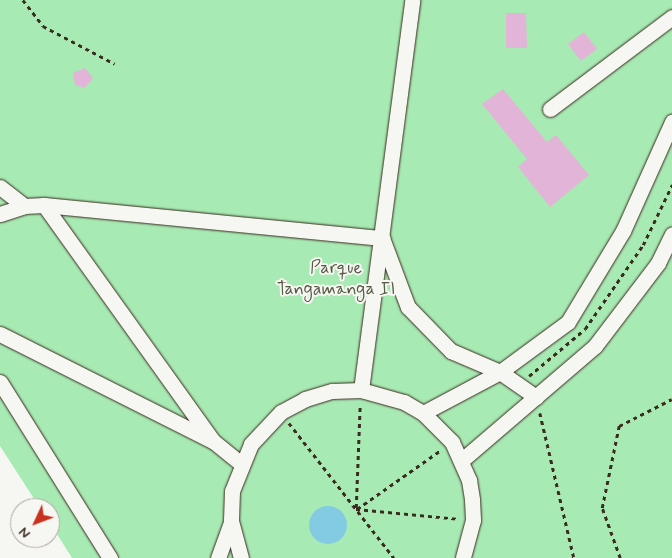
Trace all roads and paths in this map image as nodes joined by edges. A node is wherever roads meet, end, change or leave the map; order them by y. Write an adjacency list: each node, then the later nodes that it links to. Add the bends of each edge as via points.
1 (23, 0): 4 (path, via 43,26)
2 (412, 0): 13 (street)
3 (672, 17): 5 (street)
4 (115, 64)
5 (550, 109)
6 (672, 122): 15 (street, via 623,231 568,322)
7 (672, 185): 17 (path, via 643,246 586,330)
8 (0, 187): 10 (street)
9 (44, 205): 10 (street); 13 (street); 23 (street)
10 (24, 206): 11 (street)
11 (1, 216)
12 (672, 234): 19 (street, via 658,262 595,346)
13 (382, 238): 15 (street, via 408,307 451,351); 18 (street)
14 (0, 334): 23 (street)
15 (500, 372): 17 (street); 22 (street)
16 (0, 382): 30 (street)
17 (518, 385): 19 (street)
18 (361, 390): 21 (street, via 332,391 305,398); 22 (street, via 404,402); 27 (path)
19 (536, 397): 25 (street); 35 (path)
20 (672, 399): 36 (path, via 619,426 602,508)
21 (281, 412): 26 (street, via 264,426); 27 (path)
22 (423, 414): 24 (street)
23 (213, 441): 26 (street)
24 (452, 442): 25 (street); 27 (path)
25 (462, 460): 29 (street, via 471,493)
26 (240, 463): 28 (street, via 232,491)
27 (356, 509): 29 (path); 33 (path)
28 (231, 520): 31 (street); 32 (street)
29 (472, 520): 34 (street)
30 (110, 558)
31 (218, 558)
32 (241, 558)
33 (394, 558)
34 (463, 558)
35 (574, 558)
36 (620, 558)

